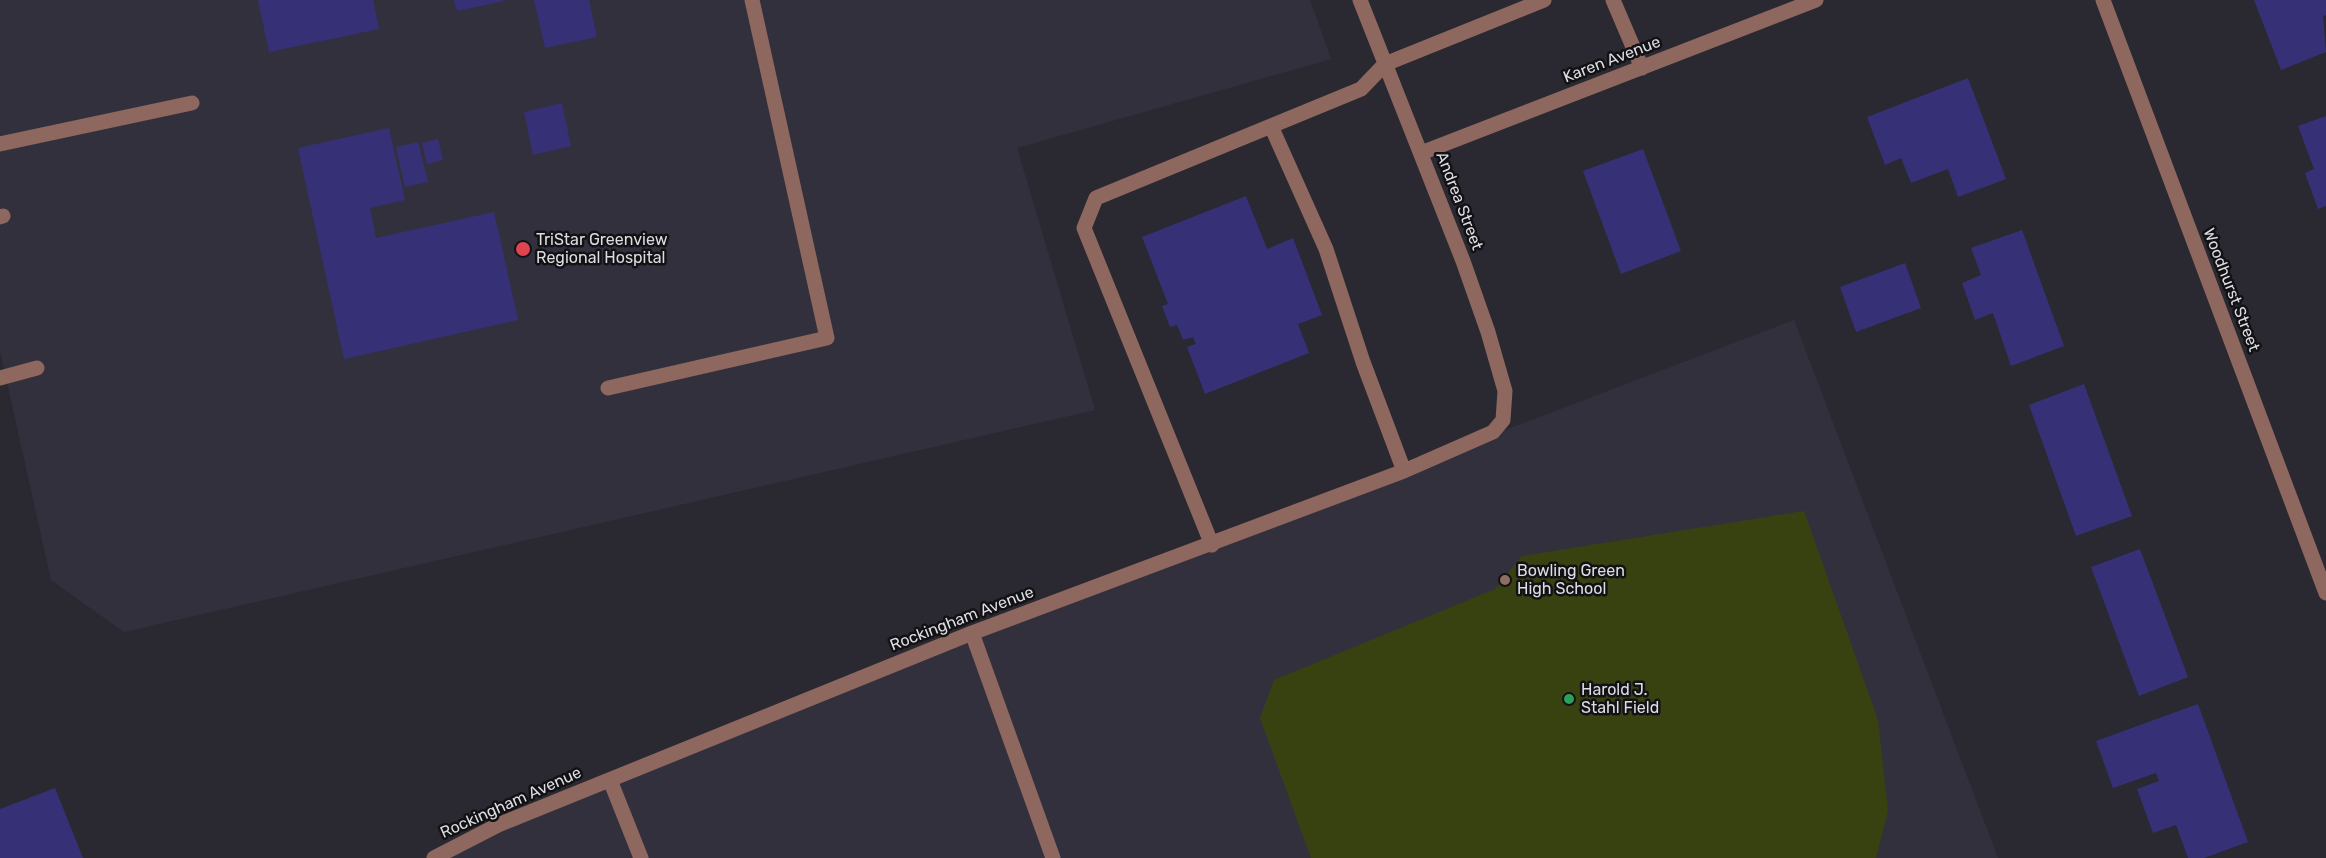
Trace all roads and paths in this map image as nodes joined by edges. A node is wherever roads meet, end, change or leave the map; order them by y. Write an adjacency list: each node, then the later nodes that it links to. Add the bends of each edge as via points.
1 (752, 0): 15 (street, via 827,338)
2 (1360, 0): 7 (street, Andrea Street)
3 (1544, 0): 7 (street)
4 (1613, 0): 8 (street)
5 (1816, 0): 8 (street, Karen Avenue)
6 (2103, 0): 19 (street, Woodhurst Street)
7 (1385, 64): 10 (street, via 1361,89); 12 (street, Andrea Street)
8 (1642, 68): 12 (street, Karen Avenue)
9 (192, 103): 11 (street)
10 (1271, 126): 17 (street, via 1326,249); 18 (street, via 1096,198 1084,228)
11 (0, 144)
12 (1421, 153): 16 (street, Andrea Street, via 1488,332 1505,391)
13 (37, 368): 14 (street)
14 (0, 378)
15 (608, 388)
16 (1503, 420): 17 (street, Rockingham Avenue, via 1482,439)
17 (1404, 471): 18 (street, Rockingham Avenue)
18 (1212, 545): 20 (street, Rockingham Avenue)
19 (2326, 593)
20 (972, 633): 21 (street, Rockingham Avenue); 24 (street)
21 (610, 780): 22 (street, Rockingham Avenue, via 498,825); 23 (street)
22 (434, 858)
23 (642, 858)
24 (1053, 858)

